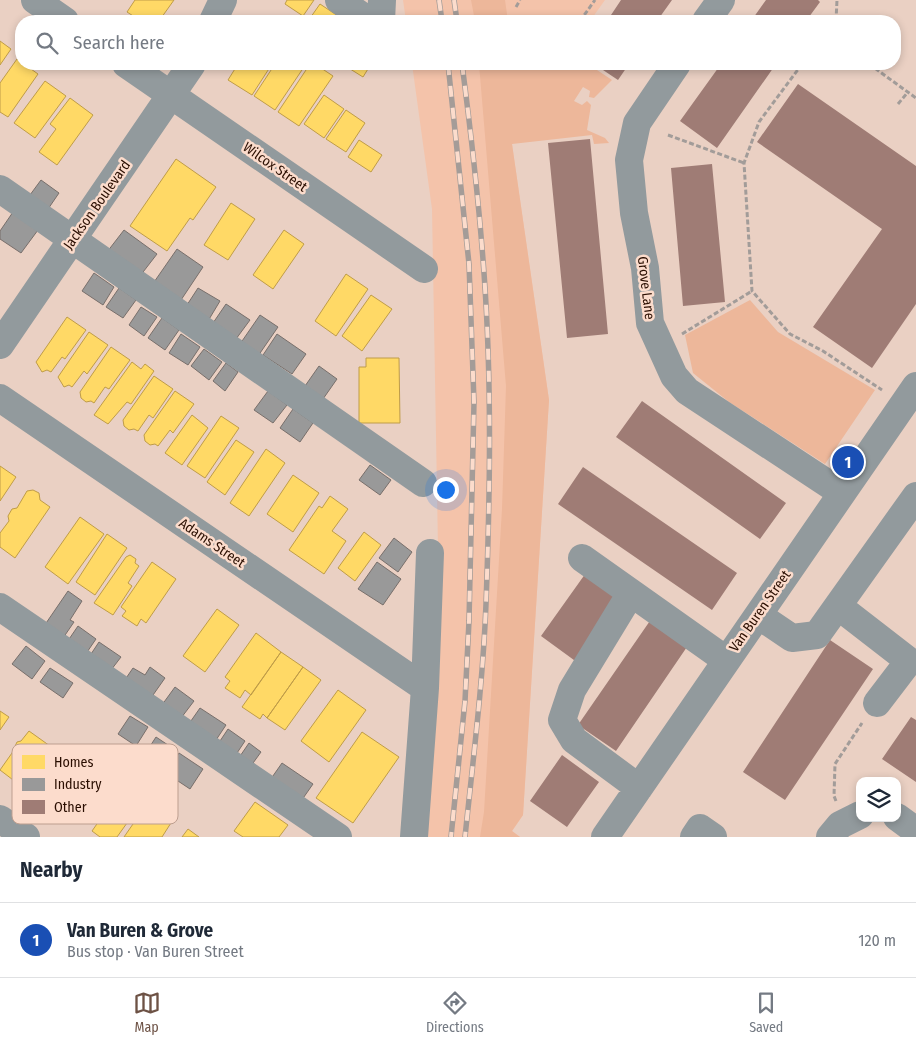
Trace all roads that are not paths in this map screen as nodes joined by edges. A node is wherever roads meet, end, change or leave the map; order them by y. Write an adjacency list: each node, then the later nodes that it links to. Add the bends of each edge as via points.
1 (35, 0): 6 (street)
2 (222, 0): 7 (street)
3 (339, 0): 8 (street)
4 (382, 0): 9 (street)
5 (721, 0): 10 (street)
6 (56, 15)
7 (216, 15)
8 (361, 15)
9 (381, 15)
10 (710, 15)
11 (135, 70): 14 (street, Wilcox Street)
12 (188, 70): 14 (street, Jackson Boulevard)
13 (673, 70): 22 (street, Grove Lane, via 637,123 629,160 650,322 674,376 687,391)
14 (172, 96): 16 (street, Jackson Boulevard); 17 (street, Wilcox Street)
15 (0, 189): 16 (street)
16 (73, 240): 18 (street, Jackson Boulevard); 21 (street)
17 (424, 269)
18 (0, 346)
19 (916, 386): 22 (street, Van Buren Street)
20 (0, 398): 31 (street, Adams Street)
21 (423, 483)
22 (842, 494): 29 (street, Van Buren Street)
23 (916, 496): 27 (street)
24 (430, 553): 31 (street)
25 (582, 558): 26 (street)
26 (631, 593): 30 (street); 33 (street, via 572,690 562,720 574,740)
27 (838, 606): 29 (street, via 817,635 792,638); 32 (street, via 909,661)
28 (0, 607): 38 (street)
29 (758, 615): 30 (street, Van Buren Street)
30 (726, 660): 33 (street, Van Buren Street)
31 (425, 688): 39 (street)
32 (877, 703)
33 (639, 788): 40 (street, Van Buren Street)
34 (0, 819): 37 (street)
35 (901, 820): 36 (street)
36 (916, 831)
37 (26, 837)
38 (338, 837)
39 (414, 837)
40 (605, 837)
41 (694, 837): 42 (street, via 700,828)
42 (713, 837)

